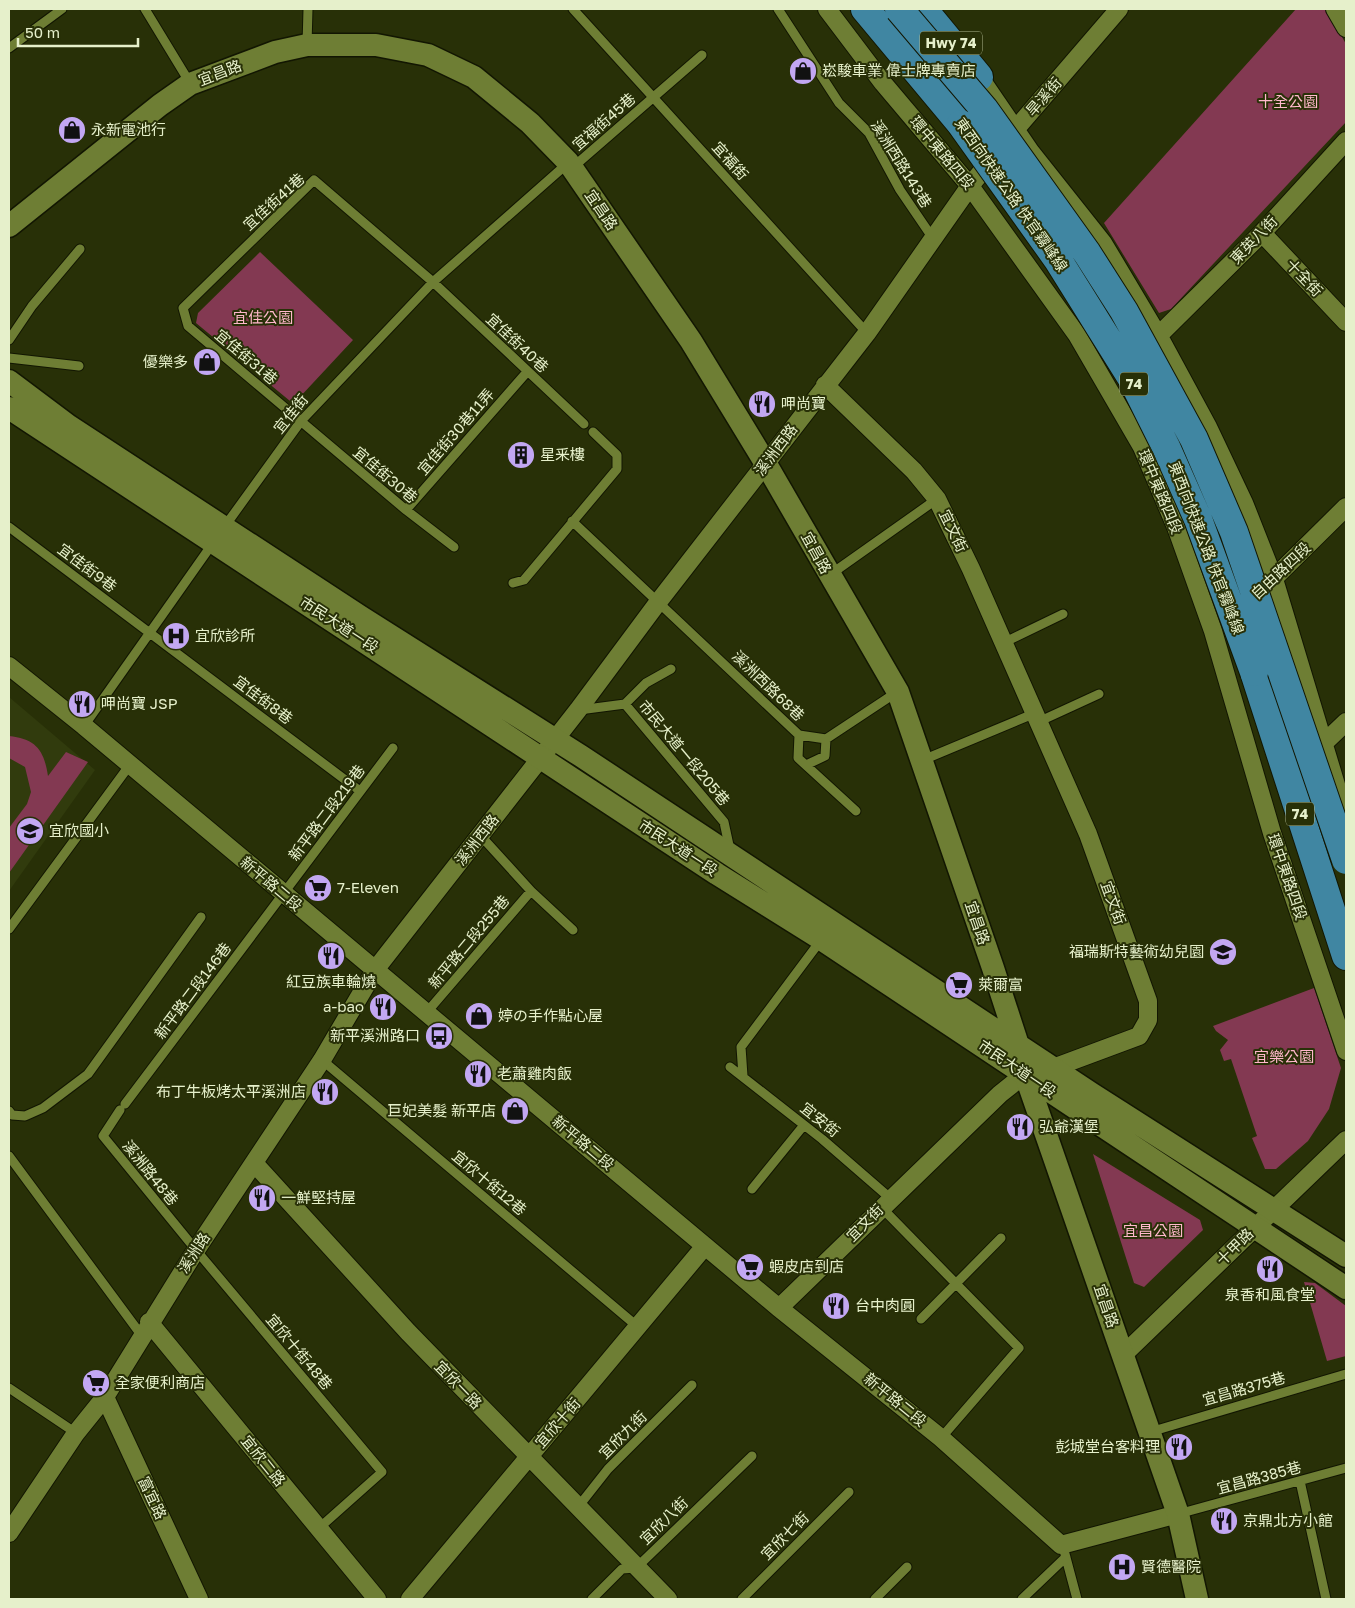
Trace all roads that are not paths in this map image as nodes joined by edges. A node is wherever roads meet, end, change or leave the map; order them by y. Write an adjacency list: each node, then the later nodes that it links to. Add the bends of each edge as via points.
1 (62, 9): 16 (lane)
2 (144, 9): 19 (lane)
3 (308, 9): 15 (lane)
4 (573, 9): 20 (lane, 宜福街)
5 (778, 9): 27 (lane, 溪洲西路143巷, via 839,103 869,133 900,190)
6 (827, 9): 24 (street, 環中東路四段, via 883,83)
7 (865, 9): 90 (highway, 東西向快速公路 快官霧峰線 / 74, bridge, via 961,124 1058,260 1131,377 1202,528 1254,672)
8 (899, 9): 82 (highway, 東西向快速公路 快官霧峰線 / 74, bridge, via 984,109 1087,253 1124,311 1194,438 1234,532)
9 (909, 9): 18 (street, via 932,36)
10 (923, 9): 18 (highway, Hwy 74)
11 (938, 9): 18 (street, via 954,30)
12 (1119, 9): 21 (street, 旱溪街)
13 (1335, 9): 14 (street)
14 (1346, 28)
15 (307, 45): 19 (street, 宜昌路, via 275,52); 23 (street, 宜昌路, via 376,45 428,55 474,77 530,123)
16 (9, 48)
17 (702, 55): 20 (lane, 宜福街45巷)
18 (979, 77): 21 (street)
19 (190, 84): 25 (street, 宜昌路)
20 (654, 97): 23 (lane, 宜福街45巷); 32 (lane, 宜福街)
21 (1015, 130): 24 (street, 旱溪街); 33 (street, via 1103,243)
22 (1346, 142): 26 (street, 東英八街)
23 (570, 165): 29 (lane, 宜佳街); 44 (street, 宜昌路, via 691,341)
24 (970, 186): 27 (street, 溪洲西路); 58 (street, 環中東路四段, via 1077,335 1142,447 1176,527)
25 (9, 226)
26 (1262, 233): 31 (street, 十全街); 33 (street, 東英八街)
27 (932, 237): 32 (street, 溪洲西路)
28 (80, 249): 34 (lane, via 32,306)
29 (433, 282): 30 (lane, 宜佳街41巷, via 314,180); 37 (lane, 宜佳街40巷); 41 (lane, 宜佳街)
30 (183, 308): 41 (lane, 宜佳街31巷, via 188,326)
31 (1346, 322)
32 (867, 333): 39 (street, 溪洲西路)
33 (1158, 336): 53 (street, via 1208,427 1244,503)
34 (9, 340)
35 (9, 358): 36 (lane)
36 (79, 366)
37 (527, 372): 42 (lane, 宜佳街40巷); 47 (lane, 宜佳街30巷11弄)
38 (9, 381): 50 (street, 市民大道一段)
39 (825, 385): 44 (street, 溪洲西路); 45 (street, 宜文街, via 914,471)
40 (9, 408): 50 (street, 市民大道一段)
41 (301, 421): 47 (lane, 宜佳街30巷); 50 (lane, 宜佳街)
42 (584, 424)
43 (594, 432): 48 (lane, via 616,455 617,469)
44 (766, 464): 52 (street, 宜昌路); 55 (street, 溪洲西路)
45 (937, 499): 52 (lane); 59 (street, 宜文街, via 971,568)
46 (1346, 507): 53 (street, 自由路四段)
47 (406, 510): 51 (lane, 宜佳街30巷)
48 (572, 521): 54 (lane, via 524,580); 55 (lane, 溪洲西路68巷)
49 (9, 527): 57 (lane, 宜佳街9巷)
50 (219, 534): 57 (lane, 宜佳街); 70 (street, 市民大道一段, via 361,617); 74 (street, 市民大道一段)
51 (454, 547)
52 (828, 575): 62 (street, 宜昌路)
53 (1274, 579): 58 (street, 自由路四段); 72 (street)
54 (513, 583)
55 (658, 601): 65 (street, 溪洲西路); 69 (lane, 溪洲西路68巷)
56 (1063, 614): 59 (lane)
57 (149, 631): 68 (lane, 宜佳街); 78 (lane, 宜佳街8巷)
58 (1213, 631): 94 (street, 環中東路四段, via 1272,833)
59 (1002, 643): 66 (street, 宜文街)
60 (9, 666): 68 (street, 新平路二段)
61 (671, 669): 64 (lane, via 646,683)
62 (898, 692): 71 (lane); 75 (street, 宜昌路)
63 (1099, 694): 66 (lane)
64 (625, 704): 65 (lane); 83 (lane, 市民大道一段205巷, via 724,822)
65 (578, 710): 70 (street, 溪洲西路)
66 (1036, 718): 75 (lane); 97 (street, 宜文街, via 1088,834 1148,1001 1148,1020 1139,1036)
67 (1346, 722): 72 (street)
68 (84, 726): 77 (street, 新平路二段)
69 (799, 735): 71 (lane, 溪洲西路68巷); 76 (lane, via 798,758)
70 (555, 739): 74 (street, 溪洲西路); 83 (street, 市民大道一段)
71 (826, 739): 76 (lane, via 825,756)
72 (1324, 743): 80 (street)
73 (393, 748): 78 (lane, 新平路二段219巷)
74 (541, 758): 81 (street, 溪洲西路); 83 (street, 市民大道一段)
75 (922, 761): 93 (street, 宜昌路)
76 (806, 765): 79 (lane)
77 (130, 766): 85 (street, 新平路二段); 87 (lane)
78 (360, 792): 85 (lane, 新平路二段219巷)
79 (856, 811)
80 (1346, 818)
81 (480, 836): 84 (lane); 91 (street, 溪洲西路)
82 (1346, 860)
83 (724, 864): 89 (street, 市民大道一段); 93 (street, 市民大道一段)
84 (531, 890): 88 (lane); 92 (lane, 新平路二段255巷)
85 (284, 895): 91 (street, 新平路二段); 100 (lane, 新平路二段146巷)
86 (201, 916): 101 (lane, via 88,1074 43,1108 25,1116 12,1115)
87 (9, 929)
88 (573, 930)
89 (821, 939): 98 (street, 市民大道一段); 99 (lane, via 741,1046)
90 (1346, 956)
91 (374, 970): 92 (street, 新平路二段); 95 (street, 溪洲路)
92 (427, 1012): 111 (street, 新平路二段)
93 (1018, 1045): 97 (street, 市民大道一段); 98 (street, 宜昌路)
94 (1346, 1052)
95 (322, 1060): 105 (street, 溪洲路); 118 (lane, 宜欣十街12巷)
96 (730, 1067): 99 (lane, 宜安街)
97 (1053, 1068): 98 (street, 宜文街); 108 (street, 市民大道一段)
98 (1025, 1074): 107 (street, 宜文街); 109 (street, 市民大道一段); 120 (street, 宜昌路)
99 (743, 1076): 102 (lane, 宜安街)
100 (122, 1107): 112 (lane, 溪洲路48巷, via 103,1136)
101 (9, 1111)
102 (804, 1125): 106 (lane); 107 (lane, 宜安街)
103 (1346, 1140): 108 (street, 十甲路)
104 (9, 1156): 119 (lane, 宜欣二路)
105 (254, 1164): 112 (street, 溪洲路); 129 (street, 宜欣一路, via 336,1256)
106 (752, 1189)
107 (886, 1203): 114 (lane, 宜安街); 116 (street, 宜文街)
108 (1272, 1209): 109 (street, 十甲路); 113 (street, 市民大道一段)
109 (1255, 1227): 115 (street, 市民大道一段); 120 (street, 十甲路)
110 (1001, 1238): 114 (lane)
111 (705, 1246): 116 (street, 新平路二段); 118 (street, 宜欣十街)
112 (196, 1250): 119 (street, 溪洲路); 135 (lane, 宜欣十街48巷, via 382,1472)
113 (1346, 1256)
114 (956, 1284): 117 (lane); 127 (lane, 宜安街, via 1019,1348)
115 (1346, 1288)
116 (779, 1308): 127 (street, 新平路二段)
117 (921, 1319)
118 (638, 1327): 129 (street, 宜欣十街)
119 (146, 1329): 124 (street, 溪洲路); 135 (street, 宜欣二路)
120 (1123, 1354): 125 (street, 宜昌路)
121 (1346, 1374): 125 (lane, 宜昌路375巷)
122 (692, 1385): 133 (lane, 宜欣九街, via 608,1469)
123 (9, 1388): 126 (lane)
124 (105, 1396): 126 (street, 溪洲路); 140 (street, 富宜路)
125 (1150, 1432): 134 (street, 宜昌路)
126 (76, 1433): 136 (street, 溪洲路)
127 (941, 1438): 137 (street, 新平路二段)
128 (752, 1456): 139 (lane, 宜欣八街)
129 (528, 1458): 133 (street, 宜欣一路); 142 (street, 宜欣十街)
130 (1346, 1468): 131 (lane, 宜昌路385巷)
131 (1300, 1481): 134 (lane, 宜昌路385巷); 150 (lane)
132 (849, 1492): 145 (lane, 宜欣七街)
133 (578, 1507): 139 (street, 宜欣一路)
134 (1178, 1514): 137 (street); 149 (street, 宜昌路)
135 (319, 1528): 141 (street, 宜欣二路)
136 (9, 1533)
137 (1064, 1551): 147 (lane); 148 (lane)
138 (907, 1567): 146 (lane)
139 (636, 1568): 143 (lane, 宜欣八街, via 622,1569); 144 (street, 宜欣一路)
140 (199, 1599)
141 (377, 1599)
142 (410, 1599)
143 (592, 1599)
144 (668, 1599)
145 (742, 1599)
146 (875, 1599)
147 (1022, 1599)
148 (1076, 1599)
149 (1197, 1599)
150 (1326, 1599)

